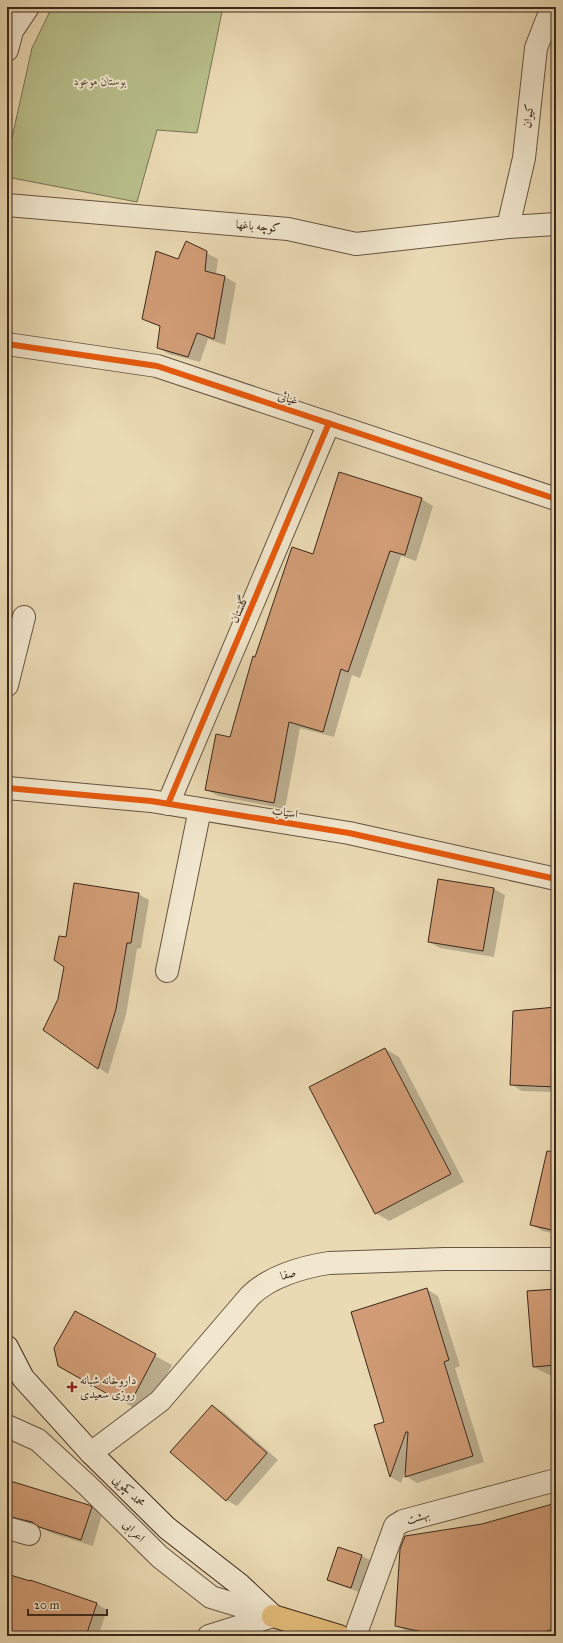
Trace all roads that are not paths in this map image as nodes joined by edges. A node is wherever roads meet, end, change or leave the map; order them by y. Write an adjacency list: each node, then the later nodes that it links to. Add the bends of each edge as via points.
1 (28, 7): 3 (street, via 12,31)
2 (552, 7): 6 (street, کیوان, via 536,48 524,158)
3 (7, 50)
4 (7, 205): 6 (street, کوچه باغها, via 288,229 356,244)
5 (556, 224): 6 (street, کوچه باغها)
6 (508, 227)
7 (7, 344): 8 (street, غیاثی, via 157,366)
8 (329, 423): 9 (street, غیاثی); 13 (street, گلستان)
9 (556, 499)
10 (24, 617): 11 (street)
11 (7, 685)
12 (7, 788): 13 (street, اسیاب)
13 (168, 804): 14 (street, اسیاب)
14 (200, 809): 15 (street, اسیاب, via 349,833); 16 (street)
15 (556, 879)
16 (167, 971)
17 (556, 1259): 20 (street, صفا, via 329,1263 270,1280 250,1296 160,1401)
18 (7, 1346): 20 (street, محمد کچویی, via 23,1378)
19 (7, 1426): 24 (street, اعرابی, via 38,1440 160,1558 211,1597)
20 (91, 1453): 24 (street, محمد کچویی, via 168,1528 240,1585)
21 (556, 1480): 27 (street, بهشت, via 403,1521 395,1526)
22 (7, 1528): 23 (street)
23 (29, 1534)
24 (273, 1616): 25 (street); 26 (highway)
25 (209, 1636)
26 (339, 1636)
27 (355, 1636)

